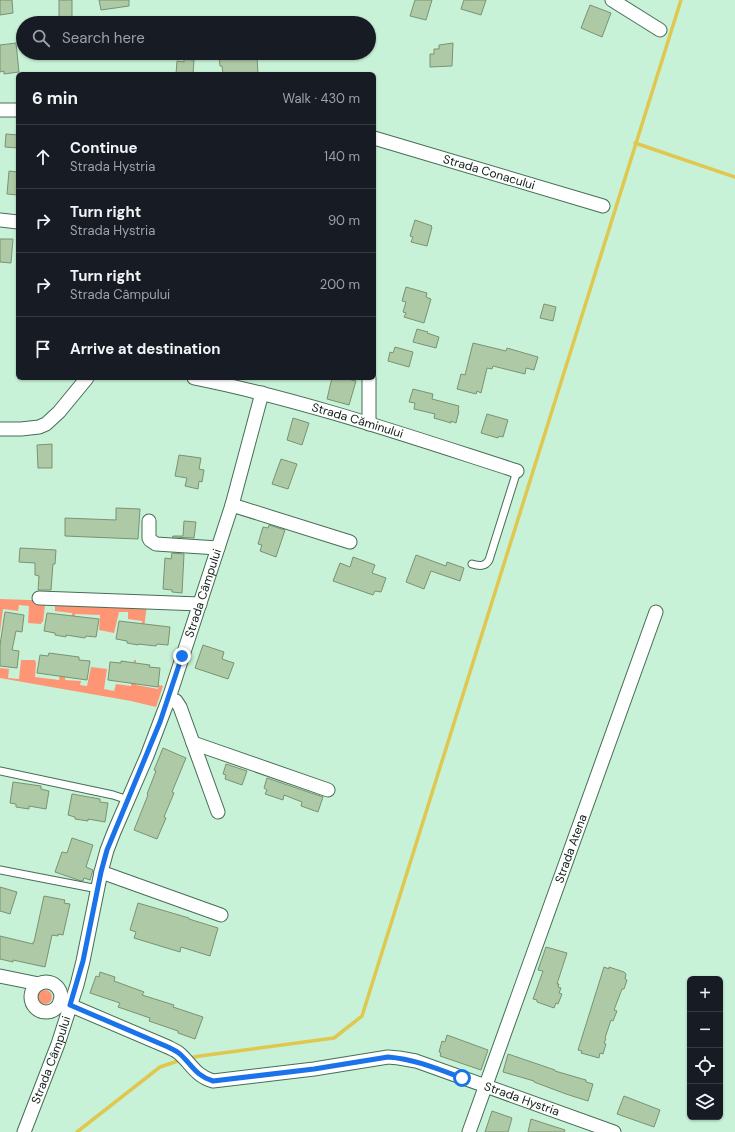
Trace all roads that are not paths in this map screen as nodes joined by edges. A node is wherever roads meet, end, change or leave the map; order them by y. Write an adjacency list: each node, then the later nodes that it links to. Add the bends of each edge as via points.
1 (612, 0): 2 (street)
2 (660, 30)
3 (0, 110): 4 (street)
4 (16, 110)
5 (376, 139): 6 (street, Strada Conacului)
6 (603, 206)
7 (0, 220): 8 (street)
8 (16, 222)
9 (84, 380): 14 (street, via 46,424 21,429)
10 (204, 380): 12 (street, Strada Căminului)
11 (369, 380): 13 (street)
12 (262, 393): 13 (street, Strada Căminului); 16 (street, Strada Câmpului)
13 (369, 424): 15 (street, Strada Căminului)
14 (0, 429)
15 (518, 471): 20 (lane, via 489,560 483,566)
16 (232, 505): 18 (street); 19 (street, Strada Câmpului)
17 (149, 521): 19 (street, via 149,538 156,544)
18 (350, 542)
19 (218, 548): 22 (street, Strada Câmpului)
20 (472, 564)
21 (39, 598): 22 (street)
22 (200, 604): 24 (street, Strada Câmpului)
23 (656, 612): 37 (street, Strada Atena)
24 (169, 698): 25 (street, via 176,701 180,707); 28 (street, Strada Câmpului)
25 (193, 743): 27 (street); 29 (street)
26 (0, 771): 28 (lane)
27 (328, 790)
28 (128, 800): 31 (street, Strada Câmpului, via 107,850)
29 (218, 812)
30 (0, 870): 32 (lane)
31 (101, 872): 32 (street, Strada Câmpului); 33 (street)
32 (98, 889): 36 (street, Strada Câmpului, via 83,961)
33 (222, 915)
34 (0, 976): 35 (street)
35 (39, 984): 36 (street, via 53,984); 36 (street, via 31,996 36,1009 50,1011)
36 (65, 1003): 37 (street, Strada Hystria, via 159,1042 179,1053 204,1079 213,1081 388,1057 416,1061); 38 (street, Strada Câmpului, via 58,1044)
37 (485, 1086): 39 (street, Strada Atena); 40 (street, Strada Hystria)
38 (24, 1132)
39 (468, 1132)
40 (614, 1132)

